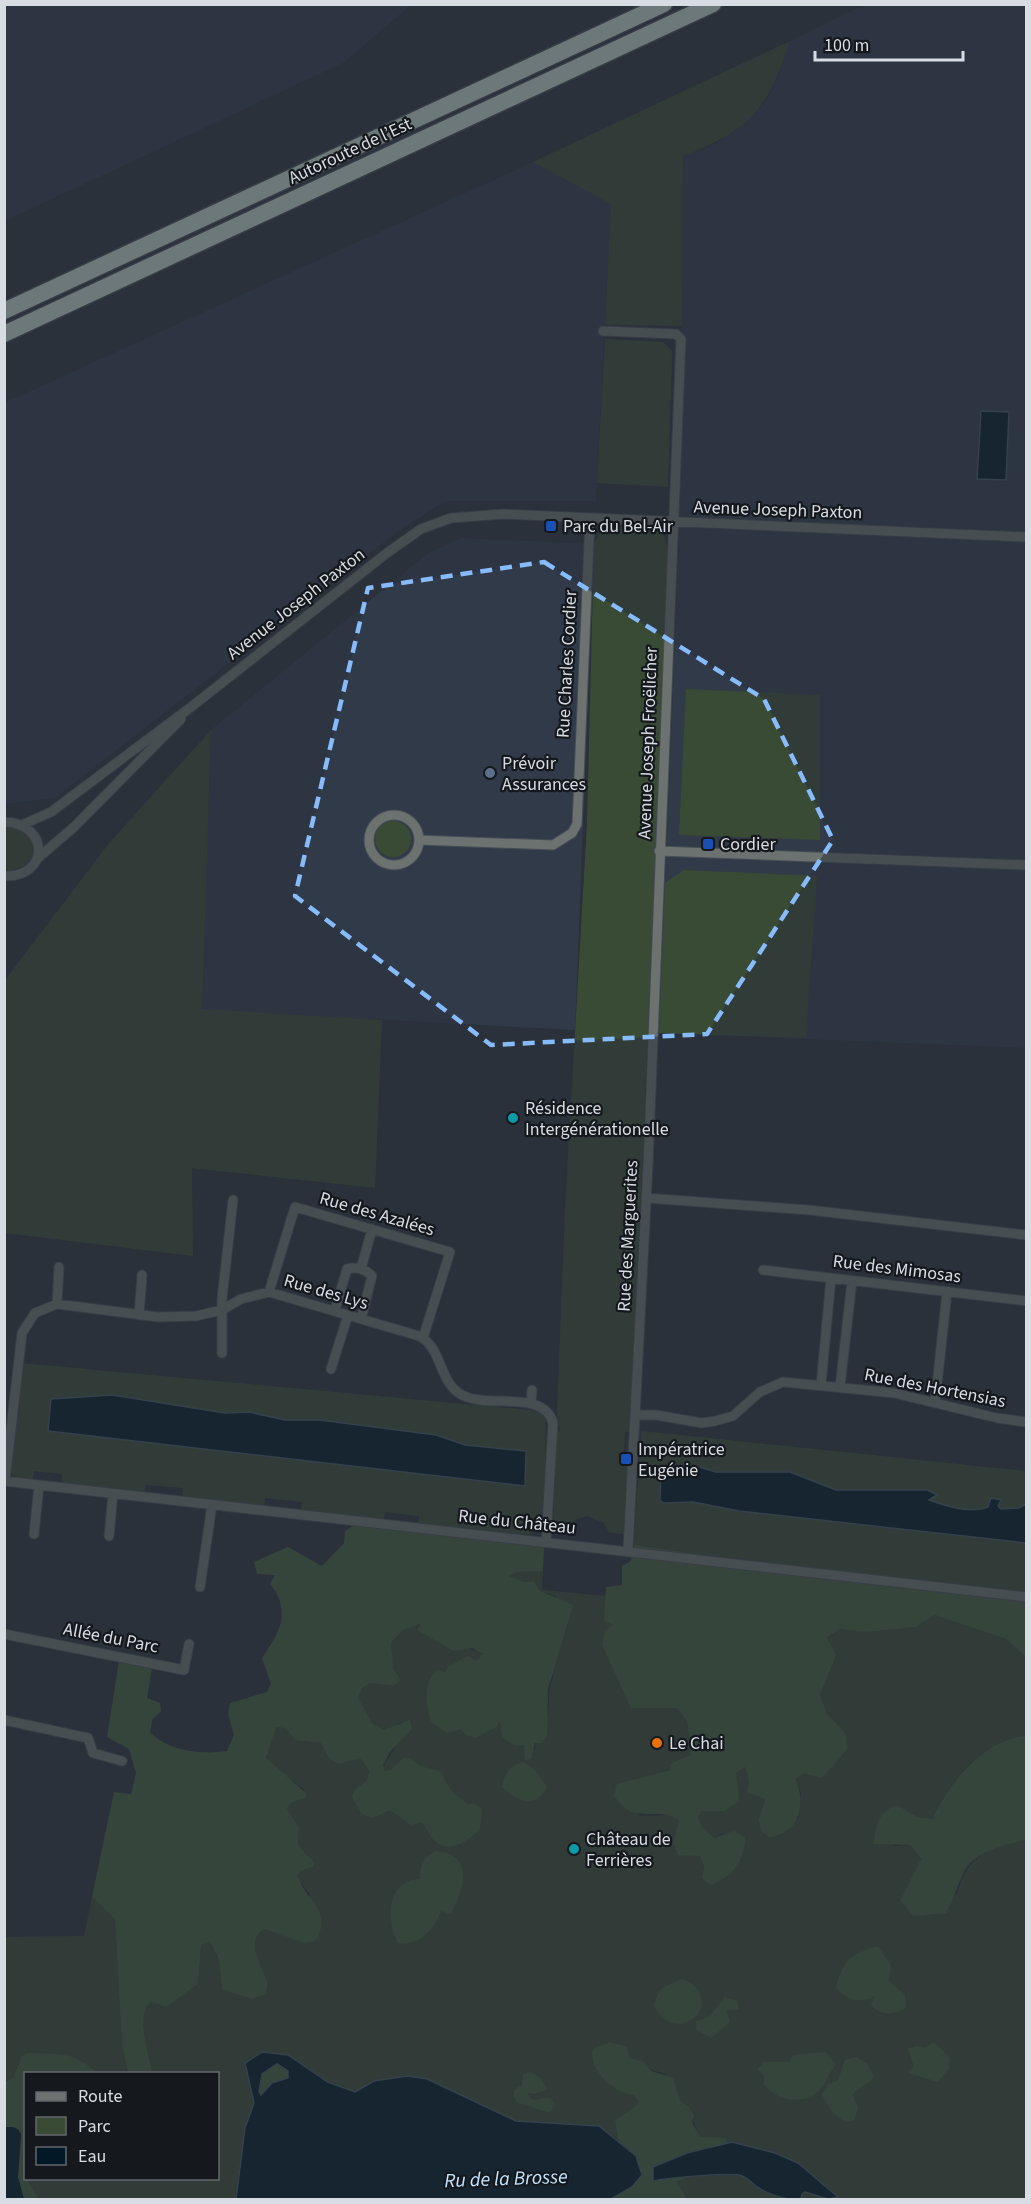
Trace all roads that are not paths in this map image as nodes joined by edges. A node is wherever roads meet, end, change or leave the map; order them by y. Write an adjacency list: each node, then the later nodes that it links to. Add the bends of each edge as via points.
1 (664, 4): 3 (highway, Autoroute de l’Est)
2 (713, 4): 5 (highway, Autoroute de l’Est)
3 (4, 311)
4 (603, 331): 7 (street, Avenue Joseph Froëlicher, via 676,334 681,339)
5 (4, 334)
6 (590, 518): 7 (street, Avenue Joseph Paxton); 9 (street, Avenue Joseph Paxton, via 488,514 451,518 421,529); 12 (street, Rue Charles Cordier, via 576,824 572,833 554,845)
7 (673, 522): 8 (street, Avenue Joseph Paxton); 13 (street, Avenue Joseph Froëlicher)
8 (1026, 537)
9 (195, 704): 11 (street, Avenue Joseph Paxton, via 51,812); 14 (street, Avenue Joseph Paxton, via 74,827)
10 (4, 822): 11 (street, Avenue Joseph Paxton)
11 (24, 824): 14 (street, via 37,841)
12 (419, 840): 12 (street, via 413,824 399,815 375,823 369,839 376,858 391,865 413,856)
13 (659, 851): 15 (street, Avenue Joseph Froëlicher); 17 (street, Rue des Marguerites)
14 (39, 857): 16 (street, Avenue Joseph Paxton, via 28,870)
15 (1026, 865)
16 (4, 876)
17 (646, 1198): 20 (street, via 808,1209); 44 (street, Rue des Marguerites)
18 (233, 1200): 31 (street)
19 (372, 1229): 22 (street); 27 (street, Rue des Azalées, via 295,1207); 36 (street, Rue des Azalées, via 450,1252)
20 (1026, 1235)
21 (59, 1267): 30 (street)
22 (361, 1269): 32 (street, via 347,1269); 35 (street, via 372,1276)
23 (763, 1270): 25 (street, Rue des Mimosas)
24 (142, 1275): 33 (street)
25 (831, 1278): 26 (street, Rue des Mimosas); 39 (street)
26 (852, 1281): 28 (street, Rue des Mimosas); 40 (street)
27 (268, 1292): 31 (street, Rue des Lys, via 241,1299); 32 (street, Rue des Lys)
28 (947, 1292): 29 (street, Rue des Mimosas); 43 (street)
29 (1026, 1301)
30 (57, 1305): 33 (street, Rue des Lys); 46 (street, via 35,1313 22,1333)
31 (222, 1310): 33 (street, Rue des Lys, via 196,1316); 37 (street)
32 (335, 1310): 34 (street, Rue des Lys)
33 (139, 1315)
34 (348, 1315): 35 (street, Rue des Lys); 38 (street)
35 (361, 1318): 36 (street, Rue des Lys)
36 (423, 1338): 42 (street, via 434,1349 450,1384 461,1394 490,1402)
37 (222, 1353)
38 (331, 1369)
39 (821, 1385): 40 (street, Rue des Hortensias); 44 (street, Rue des Hortensias, via 783,1382 770,1386 733,1416 715,1421)
40 (840, 1387): 43 (street, Rue des Hortensias, via 894,1393)
41 (532, 1390): 42 (street)
42 (531, 1402): 52 (street, via 548,1412 553,1424)
43 (935, 1403): 45 (street, Rue des Hortensias)
44 (635, 1415): 53 (street, Rue des Marguerites)
45 (1026, 1422)
46 (5, 1481): 47 (street, Rue du Château)
47 (39, 1485): 48 (street, Rue du Château); 50 (street)
48 (113, 1494): 49 (street, Rue du Château); 51 (street)
49 (212, 1505): 52 (street, Rue du Château); 54 (street)
50 (34, 1534)
51 (109, 1536)
52 (546, 1542): 53 (street, Rue du Château)
53 (628, 1550): 55 (street, Rue du Château)
54 (200, 1587)
55 (1026, 1597)
56 (4, 1634): 57 (street, Allée du Parc, via 184,1670)
57 (189, 1644)
58 (4, 1720): 59 (street, via 88,1738 93,1753)
59 (122, 1761)

